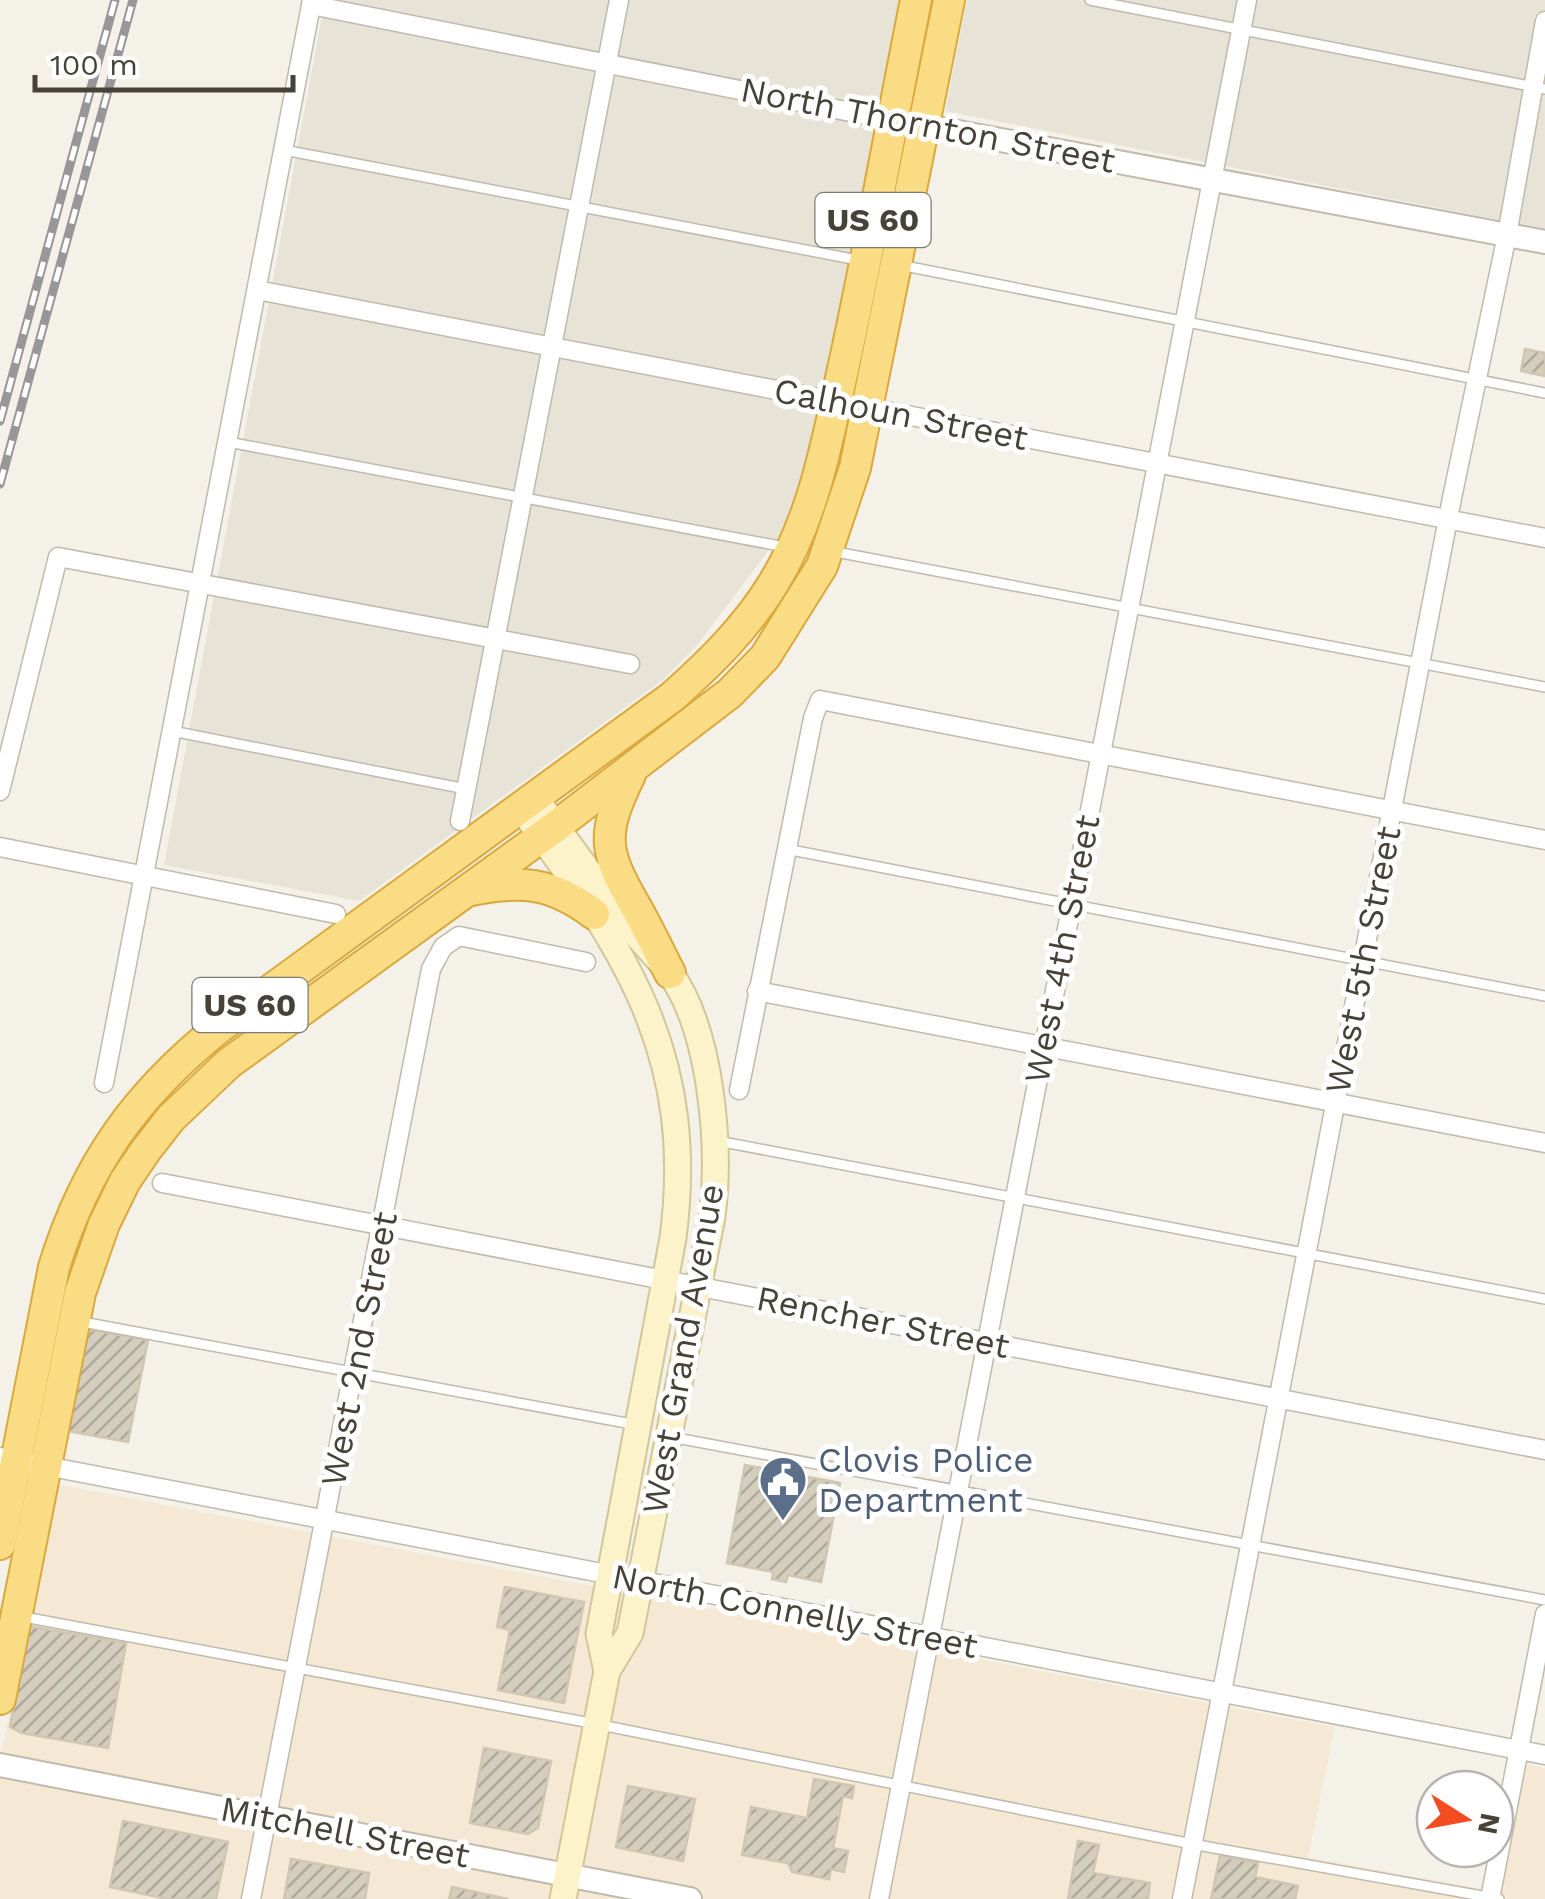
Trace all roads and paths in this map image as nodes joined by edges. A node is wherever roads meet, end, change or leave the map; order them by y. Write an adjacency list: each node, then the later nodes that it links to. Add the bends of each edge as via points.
1 (619, 0): 9 (street)
2 (916, 0): 11 (highway, US 60)
3 (949, 0): 12 (highway, US 60)
4 (1090, 0): 8 (lane)
5 (1247, 0): 8 (street, West 4th Street)
6 (312, 2): 9 (street, North Thornton Street); 13 (street)
7 (1545, 21): 10 (street, West 5th Street)
8 (1241, 30): 10 (lane); 14 (street, West 4th Street)
9 (608, 62): 11 (street, North Thornton Street); 15 (street)
10 (1539, 88): 16 (street, West 5th Street)
11 (892, 120): 12 (street, North Thornton Street); 18 (highway, US 60)
12 (924, 125): 14 (street, North Thornton Street); 19 (highway, US 60)
13 (284, 150): 15 (lane); 20 (street)
14 (1214, 179): 16 (street, North Thornton Street); 21 (street, West 4th Street)
15 (579, 208): 18 (lane); 22 (street)
16 (1507, 234): 17 (street, North Thornton Street); 23 (street, West 5th Street)
17 (1545, 242)
18 (865, 261): 25 (highway, US 60)
19 (898, 264): 21 (lane); 26 (highway, US 60)
20 (257, 290): 22 (street, Calhoun Street); 27 (street)
21 (1185, 323): 23 (lane); 28 (street, West 4th Street)
22 (551, 347): 25 (street, Calhoun Street); 29 (street)
23 (1477, 380): 24 (lane); 30 (street, West 5th Street)
24 (1545, 393)
25 (836, 402): 26 (street, Calhoun Street); 32 (highway, US 60, via 811,503)
26 (867, 408): 28 (street, Calhoun Street); 33 (highway, US 60)
27 (228, 442): 29 (lane); 34 (street)
28 (1156, 463): 30 (street, Calhoun Street); 35 (street, West 4th Street)
29 (522, 496): 32 (lane); 36 (street)
30 (1448, 520): 31 (street, Calhoun Street); 37 (street, West 5th Street)
31 (1545, 538)
32 (792, 548): 45 (highway, US 60, via 712,662)
33 (828, 551): 35 (lane); 42 (highway, US 60, via 765,657)
34 (201, 582): 36 (street); 40 (street); 44 (street, via 58,557)
35 (1128, 610): 37 (lane); 41 (street, West 4th Street)
36 (495, 637): 38 (street); 43 (street)
37 (1420, 663): 39 (lane); 46 (street, West 5th Street)
38 (630, 664)
39 (1545, 687)
40 (172, 731): 43 (lane); 52 (street)
41 (1100, 754): 46 (street); 51 (street, via 820,700); 54 (street, West 4th Street)
42 (634, 769): 48 (highway, US 60); 59 (highway, via 611,820 610,852)
43 (466, 789): 47 (street)
44 (0, 791)
45 (528, 803): 48 (main road, West Grand Avenue); 82 (highway, US 60, via 220,1027 128,1116 75,1206 54,1267)
46 (1392, 810): 49 (street); 58 (street, West 5th Street)
47 (460, 821)
48 (548, 832): 53 (highway, US 60); 56 (main road, West Grand Avenue); 59 (main road, West Grand Avenue)
49 (1545, 840)
50 (0, 848): 52 (street)
51 (786, 850): 54 (lane); 60 (street)
52 (144, 876): 55 (street); 63 (street)
53 (463, 892): 56 (highway, via 527,884 566,894); 75 (highway, US 60, via 229,1063 171,1118 124,1181)
54 (1071, 906): 58 (lane); 62 (street, West 4th Street)
55 (336, 914)
56 (594, 914): 72 (main road, West Grand Avenue, via 646,1004 667,1068 680,1177)
57 (586, 962): 70 (street, West 2nd Street, via 459,936 442,948 431,969)
58 (1362, 962): 61 (lane); 65 (street, West 5th Street)
59 (670, 973): 66 (main road, West Grand Avenue, via 694,1026)
60 (757, 991): 62 (street); 64 (street)
61 (1545, 996)
62 (1044, 1046): 65 (street); 69 (street, West 4th Street)
63 (104, 1084)
64 (739, 1090)
65 (1335, 1102): 67 (street); 71 (street, West 5th Street)
66 (716, 1141): 69 (lane); 73 (main road, West Grand Avenue, via 716,1185)
67 (1545, 1143)
68 (162, 1183): 70 (street, Rencher Street)
69 (1015, 1196): 71 (lane); 76 (street, West 4th Street)
70 (382, 1226): 72 (street, Rencher Street); 77 (street, West 2nd Street)
71 (1306, 1256): 74 (lane); 78 (street, West 5th Street)
72 (664, 1280): 73 (street, Rencher Street); 79 (main road, West Grand Avenue)
73 (697, 1286): 76 (street, Rencher Street); 80 (main road, West Grand Avenue)
74 (1545, 1299)
75 (78, 1306): 77 (lane); 82 (highway, US 60)
76 (987, 1342): 78 (street, Rencher Street); 83 (street, West 4th Street)
77 (355, 1371): 79 (lane); 84 (street, West 2nd Street)
78 (1278, 1398): 81 (street, Rencher Street); 86 (street, West 5th Street)
79 (638, 1426): 87 (main road, West Grand Avenue)
80 (668, 1436): 83 (lane); 88 (main road, West Grand Avenue)
81 (1545, 1450)
82 (20, 1461): 84 (street, North Connelly Street); 85 (highway, US 60); 91 (highway, US 60)
83 (958, 1492): 86 (lane); 92 (street, West 4th Street)
84 (326, 1520): 87 (street, North Connelly Street); 93 (street, West 2nd Street)
85 (0, 1544)
86 (1250, 1544): 89 (lane); 95 (street, West 5th Street)
87 (610, 1575): 88 (street, North Connelly Street); 94 (main road, West Grand Avenue, via 599,1634)
88 (640, 1581): 92 (street, North Connelly Street); 94 (main road, West Grand Avenue, via 630,1633)
89 (1545, 1600)
90 (1545, 1614): 98 (street)
91 (16, 1616): 93 (lane); 96 (highway, US 60)
92 (930, 1637): 95 (street, North Connelly Street); 101 (street, West 4th Street)
93 (296, 1669): 97 (lane); 102 (street, West 2nd Street)
94 (606, 1671): 97 (main road, West Grand Avenue)
95 (1221, 1693): 98 (street, North Connelly Street); 103 (street, West 5th Street)
96 (0, 1698)
97 (596, 1724): 101 (lane); 104 (main road, West Grand Avenue)
98 (1518, 1750): 99 (street, North Connelly Street); 105 (street)
99 (1545, 1756)
100 (0, 1765): 102 (street, Mitchell Street)
101 (901, 1786): 103 (lane); 108 (street, West 4th Street)
102 (266, 1816): 104 (street, Mitchell Street); 106 (street, West 2nd Street)
103 (1192, 1844): 105 (lane); 109 (street, West 5th Street)
104 (565, 1887): 107 (street, Mitchell Street)
105 (1493, 1898)
106 (251, 1899)
107 (690, 1899)
108 (880, 1899)
109 (1182, 1899)

